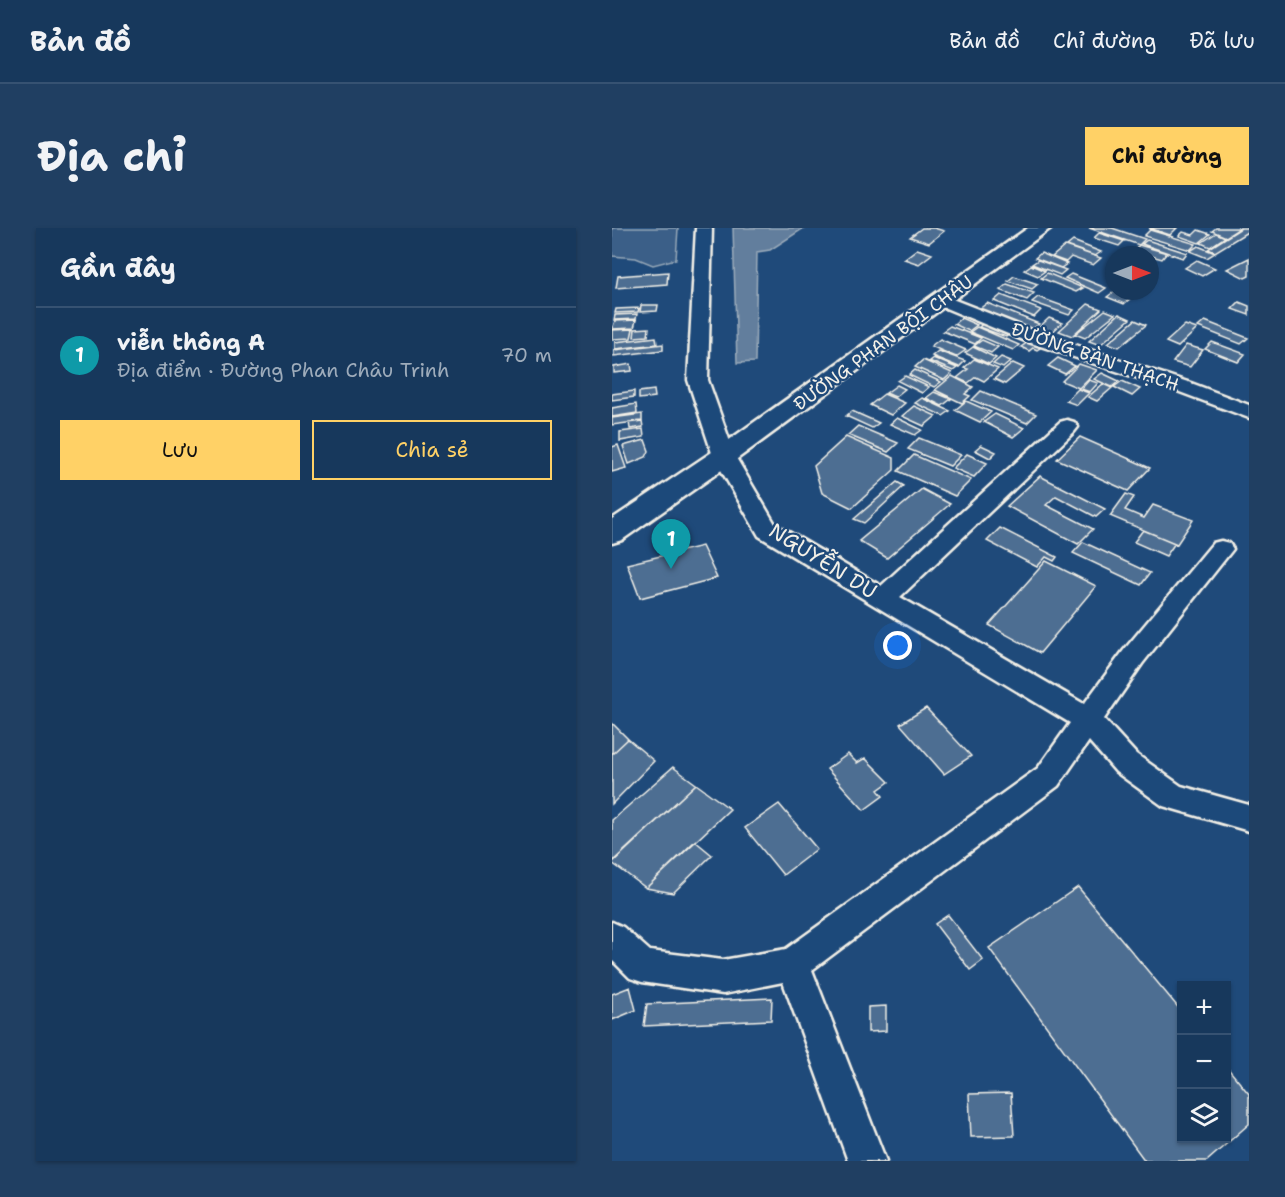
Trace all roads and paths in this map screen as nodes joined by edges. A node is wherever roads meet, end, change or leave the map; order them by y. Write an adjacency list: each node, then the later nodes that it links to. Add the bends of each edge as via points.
1 (704, 228): 6 (street, NGUYỄN DU, via 698,380)
2 (1041, 228): 3 (main road, ĐƯỜNG PHAN BỘI CHÂU)
3 (942, 300): 4 (street, ĐƯỜNG BÀN THẠCH, via 1032,337); 6 (main road, ĐƯỜNG PHAN BỘI CHÂU)
4 (1249, 412)
5 (1067, 427): 9 (street)
6 (724, 456): 7 (main road, ĐƯỜNG PHAN BỘI CHÂU); 9 (street, NGUYỄN DU, via 767,530)
7 (612, 533)
8 (1221, 549): 10 (street, via 1133,657)
9 (883, 598): 10 (street, NGUYỄN DU)
10 (1088, 720): 11 (street, NGUYỄN DU, via 1126,763 1173,797); 13 (street, via 1048,777)
11 (1249, 818)
12 (612, 938): 13 (street, via 642,966 723,977)
13 (793, 964): 14 (street)
14 (867, 1161)

